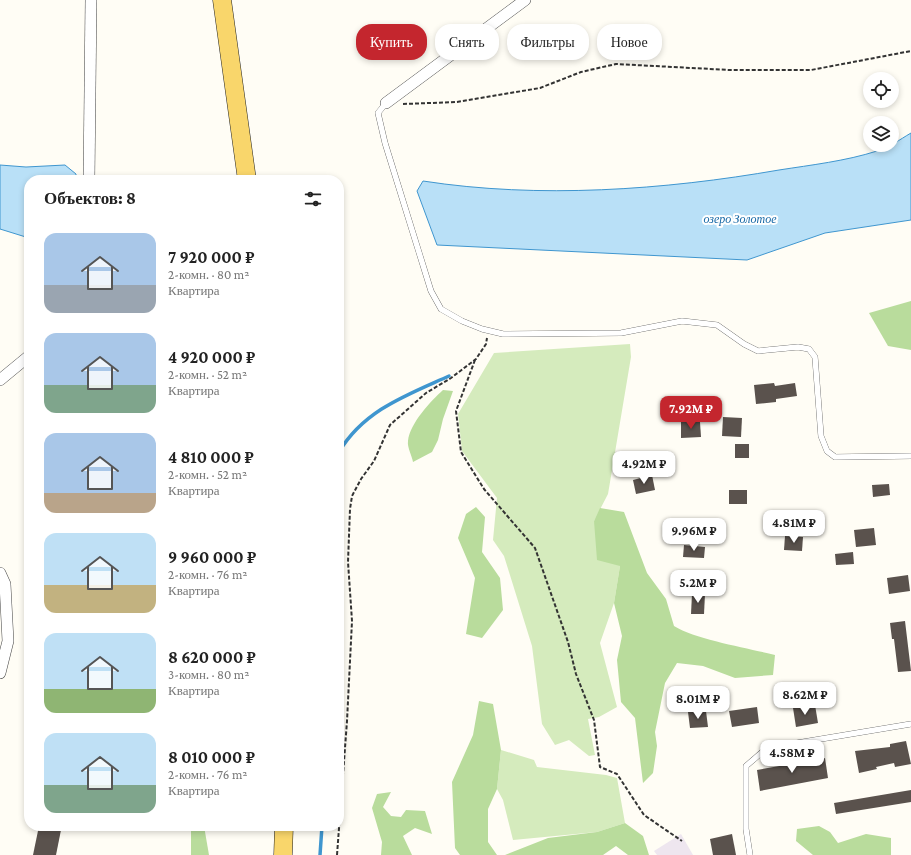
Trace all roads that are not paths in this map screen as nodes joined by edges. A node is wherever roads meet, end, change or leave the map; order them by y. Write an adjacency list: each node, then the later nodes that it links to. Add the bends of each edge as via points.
1 (91, 0): 5 (street)
2 (222, 0): 6 (main road)
3 (525, 0): 4 (street)
4 (386, 103): 9 (lane, via 378,113 385,143 431,291 441,309 462,321 503,334 621,333 682,321 717,325 758,352 798,347 809,349 815,357 821,436 827,451 835,457)
5 (90, 175)
6 (246, 175)
7 (24, 360): 8 (street)
8 (0, 380)
9 (911, 456)
10 (0, 573): 11 (street, via 5,584 8,641)
11 (0, 673)
12 (911, 724): 15 (lane, via 767,748 746,766 746,829)
13 (284, 831): 14 (main road)
14 (283, 855)
15 (750, 855)

